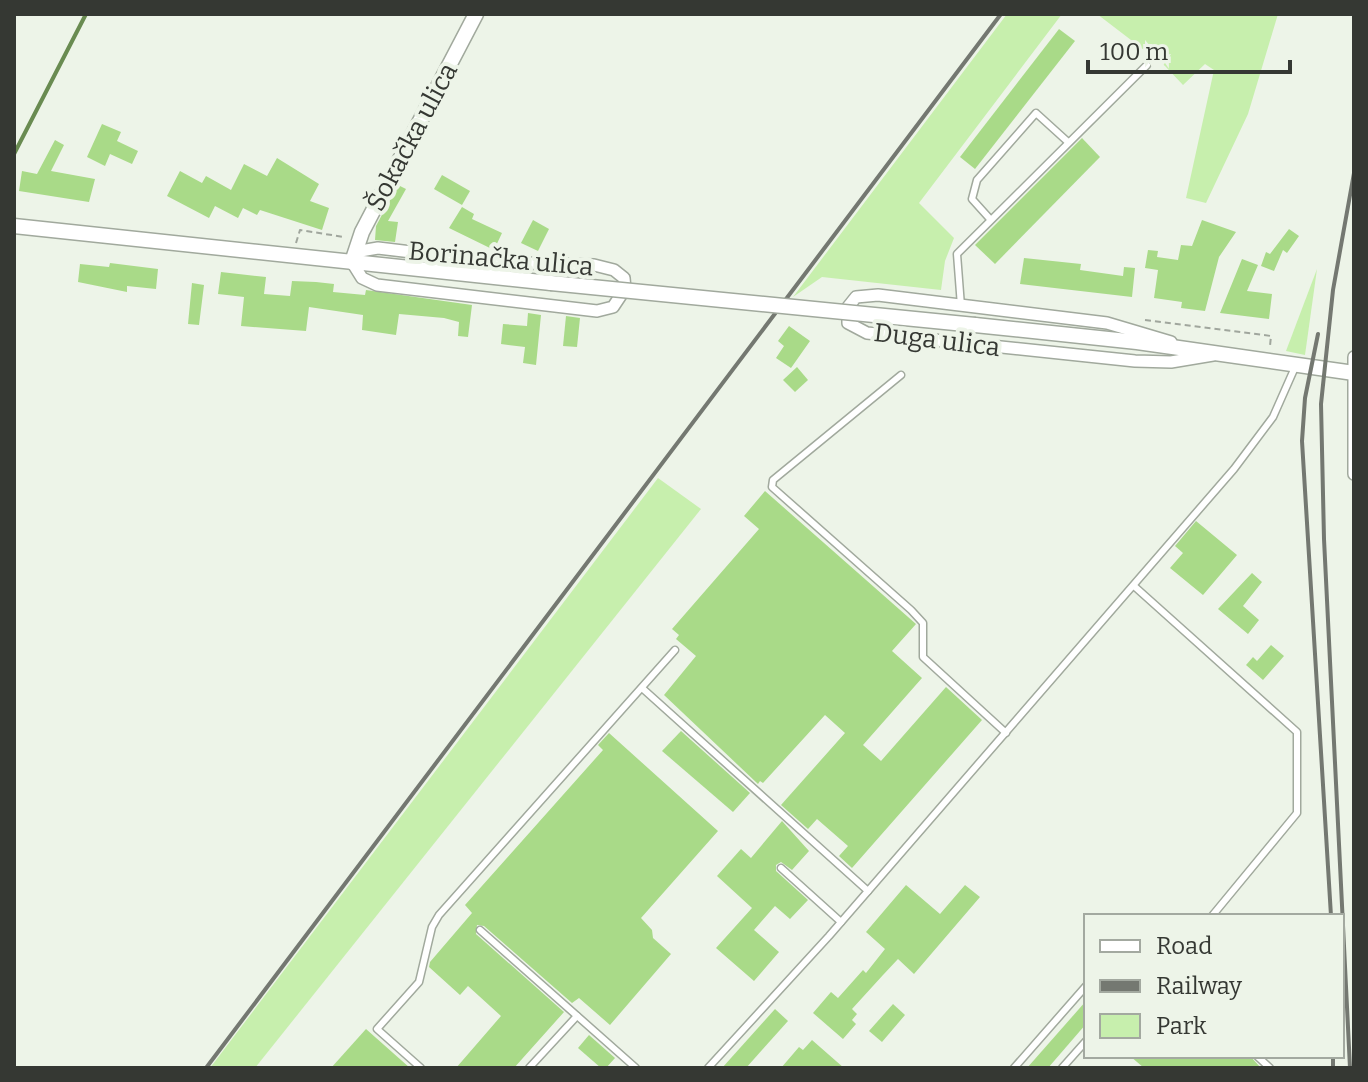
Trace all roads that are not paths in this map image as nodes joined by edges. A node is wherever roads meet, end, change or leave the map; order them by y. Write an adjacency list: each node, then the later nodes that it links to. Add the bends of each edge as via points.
1 (476, 14): 6 (street, Šokačka ulica)
2 (1147, 65): 3 (lane)
3 (1068, 142): 4 (lane); 4 (lane, via 1036,113 977,180 972,199)
4 (990, 219): 7 (lane, via 957,254)
5 (14, 226): 6 (street, Borinačka ulica)
6 (353, 257): 6 (street, Borinačka ulica, via 362,278 377,285 597,311 613,307 625,289 624,278 607,267 495,262 378,248); 8 (street, Borinačka ulica, bridge, via 551,283)
7 (961, 306): 9 (street, Duga ulica, via 1107,323); 9 (street, Duga ulica, via 864,295 851,303 847,316 859,331 936,342 1135,361 1171,362)
8 (975, 325): 9 (street, Duga ulica)
9 (1206, 354): 11 (street, Duga ulica)
10 (1354, 357): 12 (street)
11 (1296, 365): 12 (street, Duga ulica); 15 (lane, via 1260,435)
12 (1353, 373): 14 (street)
13 (901, 375): 18 (lane, via 773,480 772,487 911,610 923,623 923,657)
14 (1354, 474)
15 (1134, 586): 18 (lane); 21 (lane, via 1297,732 1297,813)
16 (675, 650): 17 (lane)
17 (642, 688): 20 (lane); 27 (lane, via 432,927 419,982 377,1029)
18 (1006, 733): 20 (lane)
19 (781, 868): 22 (lane)
20 (868, 891): 22 (lane)
21 (1214, 914)
22 (841, 922): 30 (lane)
23 (480, 930): 25 (lane)
24 (1084, 988): 31 (lane)
25 (577, 1016): 28 (lane); 29 (lane)
26 (1084, 1043): 32 (lane)
27 (421, 1068)
28 (529, 1068)
29 (636, 1068)
30 (708, 1068)
31 (1014, 1068)
32 (1062, 1068)

